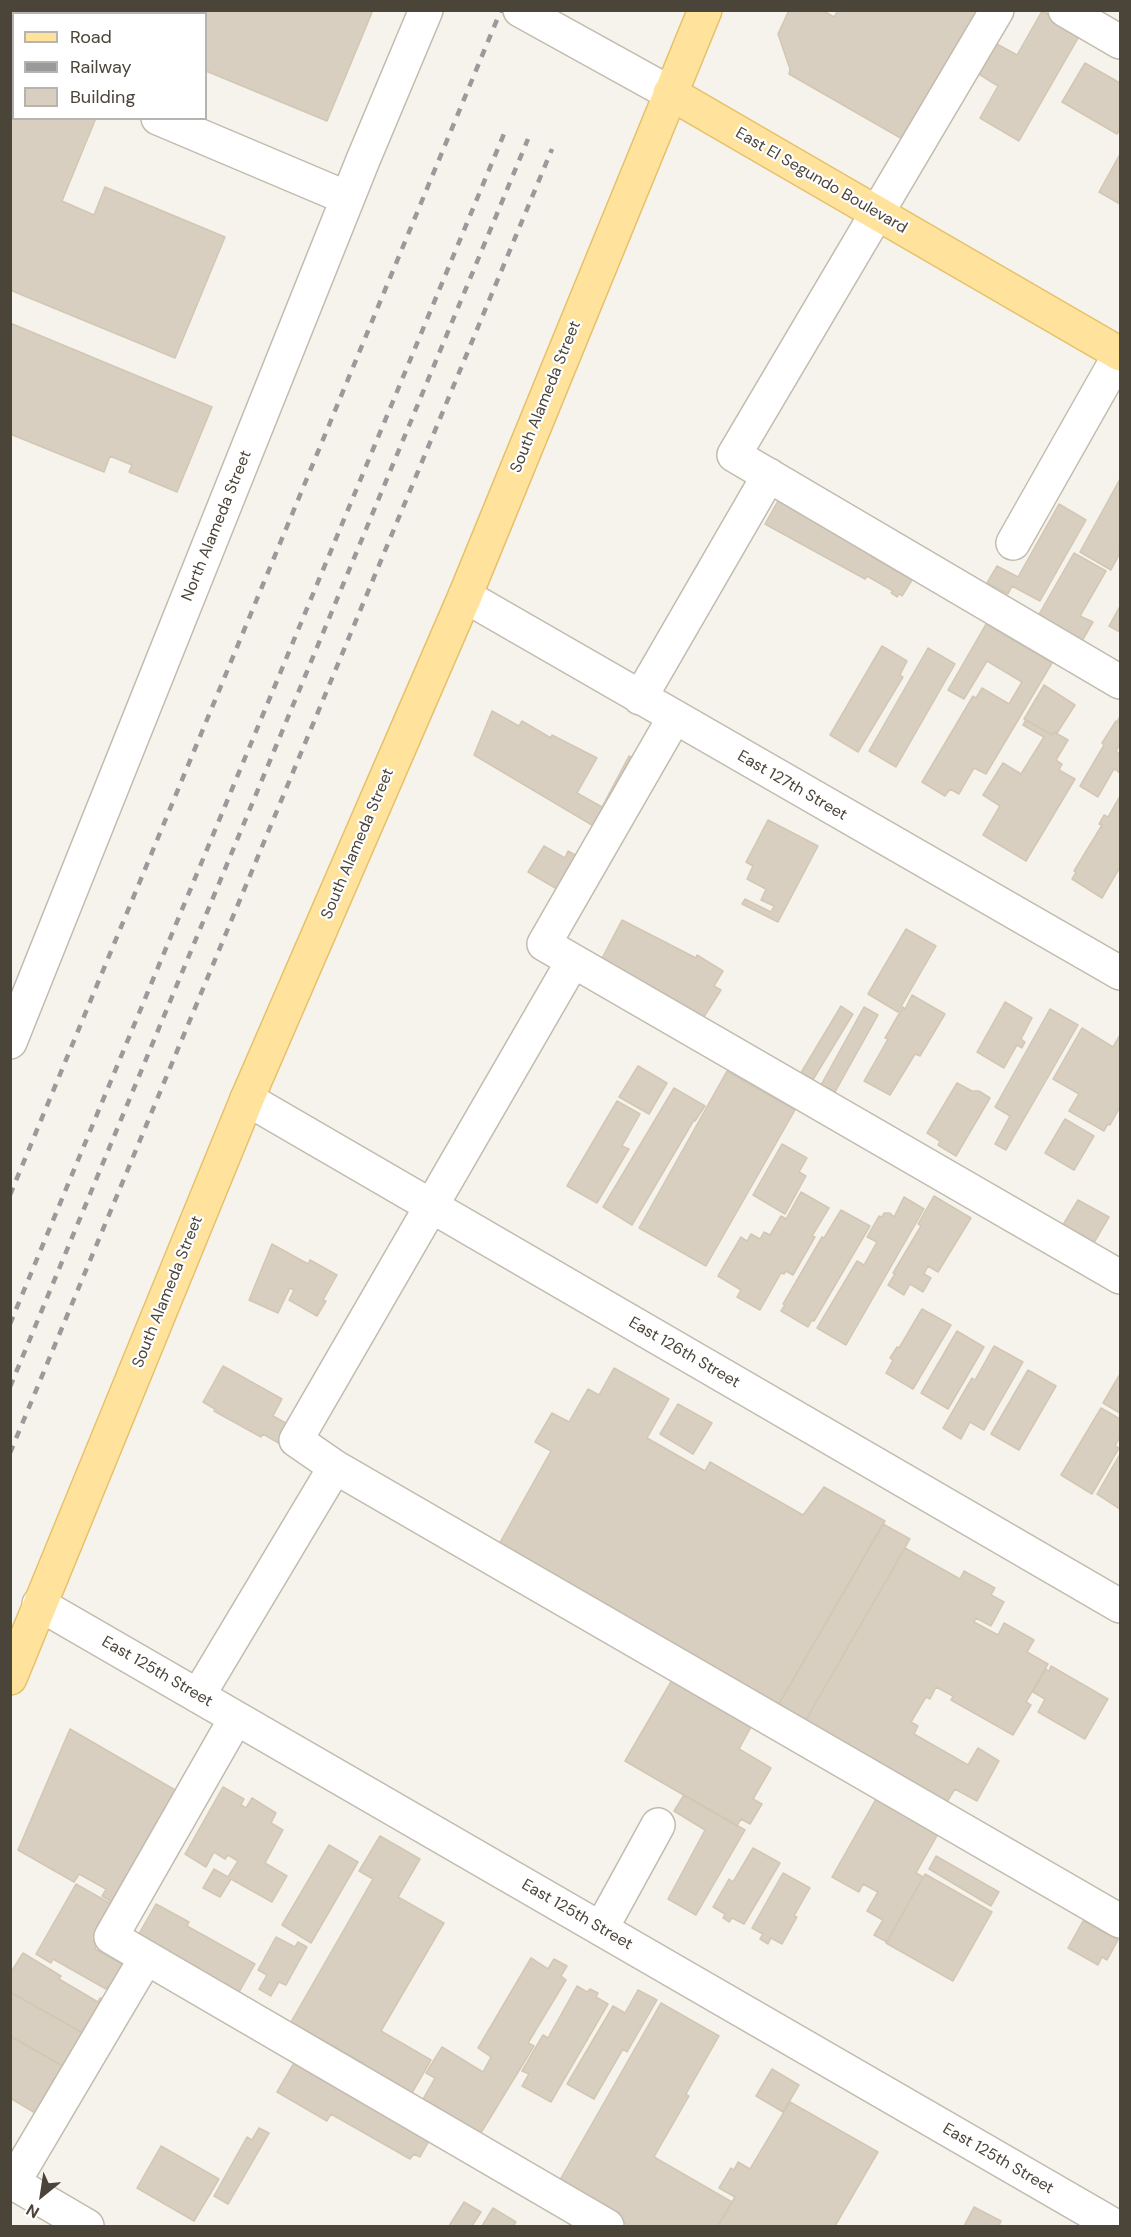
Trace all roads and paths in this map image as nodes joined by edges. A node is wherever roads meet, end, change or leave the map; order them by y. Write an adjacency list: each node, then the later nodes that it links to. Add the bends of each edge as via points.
1 (426, 10): 9 (street, North Alameda Street)
2 (520, 10): 7 (street, East El Segundo Boulevard)
3 (705, 10): 7 (main road, South Alameda Street)
4 (997, 10): 10 (street)
5 (1065, 10): 6 (street)
6 (1120, 42)
7 (669, 93): 10 (main road, East El Segundo Boulevard); 14 (main road, South Alameda Street)
8 (163, 120): 9 (street)
9 (348, 198): 20 (street, North Alameda Street)
10 (876, 213): 11 (main road, East El Segundo Boulevard); 12 (street, via 734,455)
11 (1120, 354): 13 (street)
12 (769, 475): 15 (street); 16 (street)
13 (1013, 543)
14 (465, 596): 16 (street, East 127th Street); 22 (main road, South Alameda Street)
15 (1120, 682)
16 (640, 698): 17 (street, East 127th Street)
17 (674, 718): 18 (street, via 544,944); 19 (street, East 127th Street)
18 (573, 962): 23 (street); 24 (street)
19 (1120, 974)
20 (23, 980): 21 (street, North Alameda Street)
21 (10, 1042)
22 (248, 1099): 23 (street, East 126th Street); 26 (main road, South Alameda Street)
23 (431, 1206): 25 (street, via 296,1440); 27 (street, East 126th Street)
24 (1120, 1277)
25 (334, 1467): 29 (street); 32 (street)
26 (39, 1604): 28 (main road, South Alameda Street); 29 (street, East 125th Street)
27 (1120, 1606)
28 (10, 1678)
29 (198, 1696): 30 (street, East 125th Street)
30 (237, 1718): 33 (street, East 125th Street); 34 (street, via 111,1937)
31 (658, 1825): 33 (street)
32 (1120, 1920)
33 (601, 1929): 38 (street, East 125th Street)
34 (146, 1958): 35 (street); 37 (street)
35 (12, 2182): 36 (street)
36 (87, 2226)
37 (607, 2226)
38 (1115, 2226)

